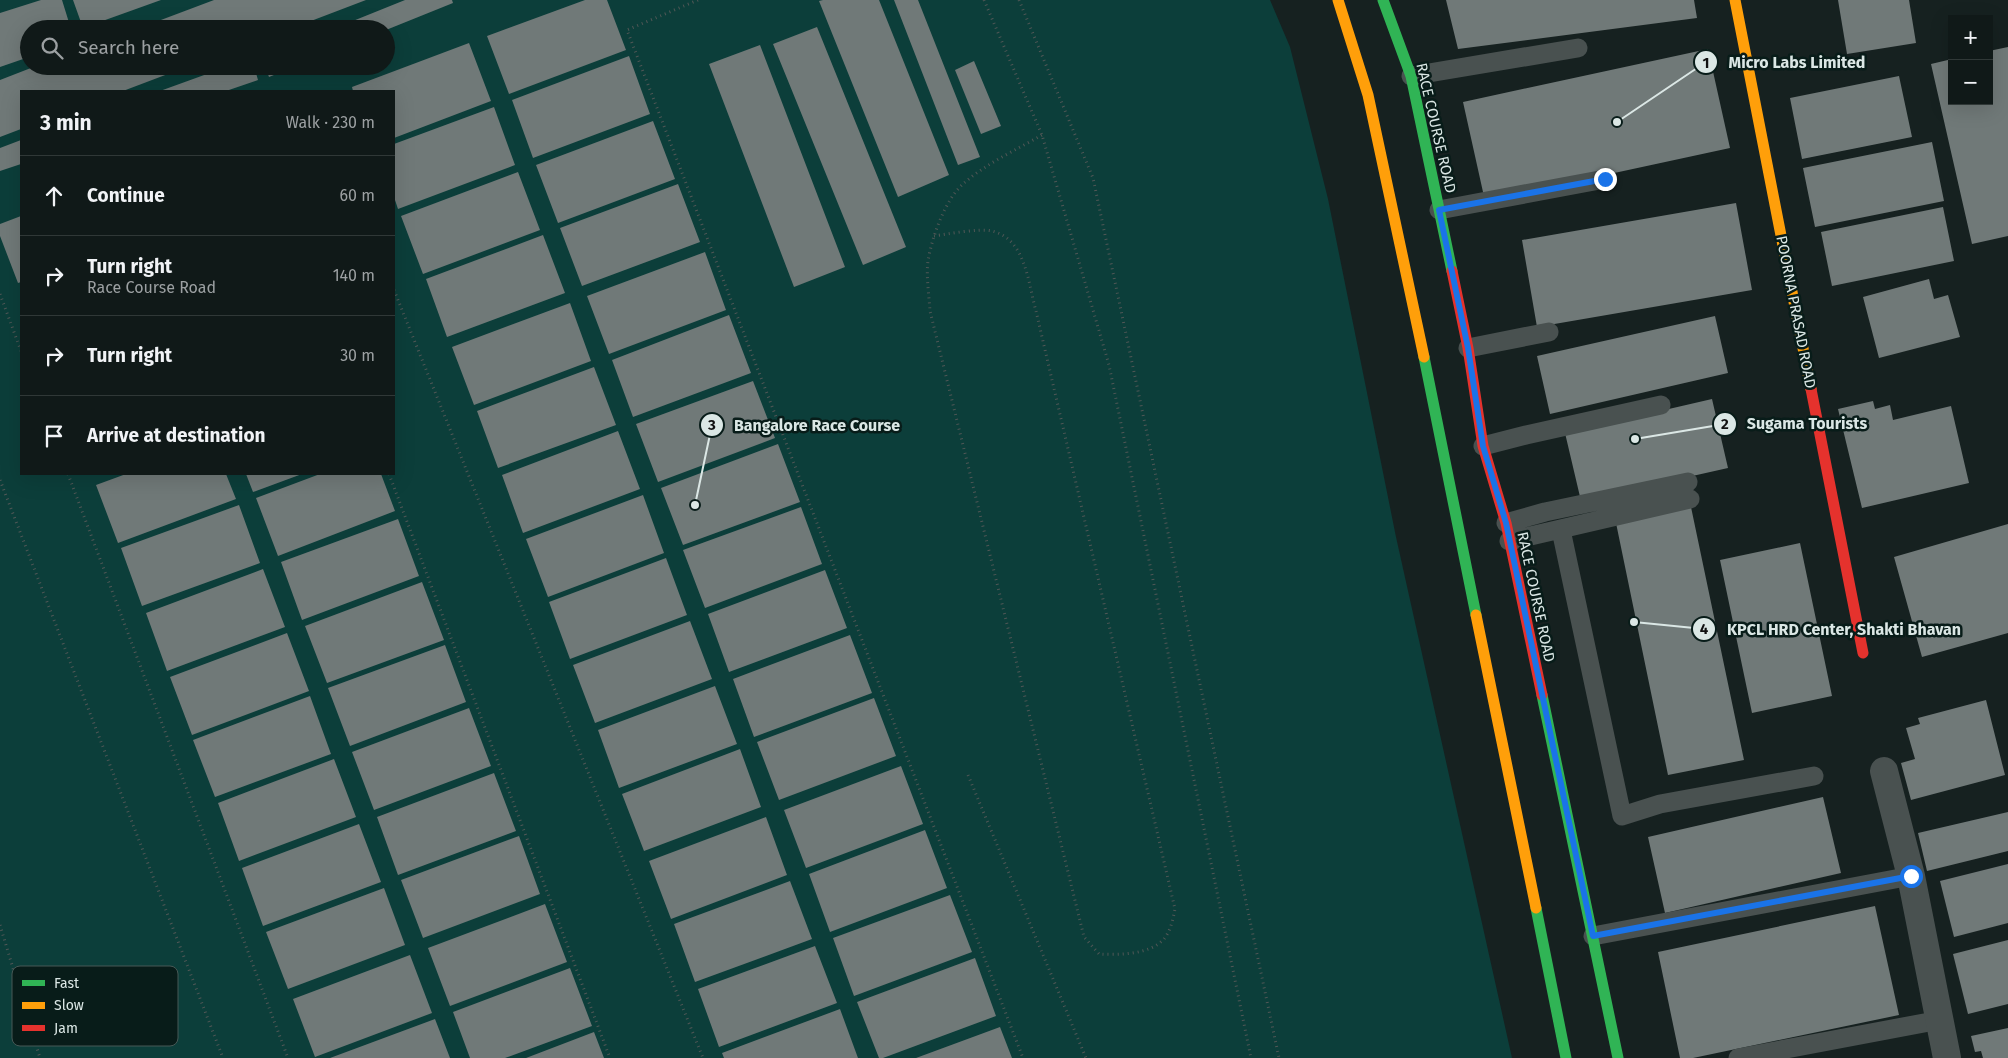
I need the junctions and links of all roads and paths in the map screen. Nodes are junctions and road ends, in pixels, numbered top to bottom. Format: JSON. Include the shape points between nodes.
{"nodes":[{"id":1,"x":698,"y":0,"type":"edge"},
{"id":2,"x":984,"y":0,"type":"edge"},
{"id":3,"x":1019,"y":0,"type":"edge"},
{"id":4,"x":1338,"y":0,"type":"edge"},
{"id":5,"x":1383,"y":0,"type":"edge"},
{"id":6,"x":1735,"y":0,"type":"edge"},
{"id":7,"x":1578,"y":48,"type":"dead end"},
{"id":8,"x":1411,"y":76,"type":"junction"},
{"id":9,"x":1042,"y":135,"type":"junction"},
{"id":10,"x":1605,"y":179,"type":"dead end"},
{"id":11,"x":1439,"y":210,"type":"junction"},
{"id":12,"x":934,"y":236,"type":"junction"},
{"id":13,"x":395,"y":292,"type":"edge"},
{"id":14,"x":0,"y":294,"type":"edge"},
{"id":15,"x":1549,"y":332,"type":"dead end"},
{"id":16,"x":20,"y":347,"type":"edge"},
{"id":17,"x":1468,"y":348,"type":"junction"},
{"id":18,"x":1661,"y":405,"type":"dead end"},
{"id":19,"x":1483,"y":446,"type":"junction"},
{"id":20,"x":68,"y":475,"type":"edge"},
{"id":21,"x":389,"y":475,"type":"edge"},
{"id":22,"x":0,"y":480,"type":"edge"},
{"id":23,"x":1561,"y":530,"type":"junction"},
{"id":24,"x":1507,"y":532,"type":"junction"},
{"id":25,"x":1863,"y":653,"type":"dead end"},
{"id":26,"x":1884,"y":771,"type":"dead end"},
{"id":27,"x":968,"y":775,"type":"dead end"},
{"id":28,"x":1814,"y":776,"type":"dead end"},
{"id":29,"x":1911,"y":876,"type":"junction"},
{"id":30,"x":0,"y":925,"type":"edge"},
{"id":31,"x":1593,"y":936,"type":"junction"},
{"id":32,"x":12,"y":966,"type":"edge"},
{"id":33,"x":1940,"y":1020,"type":"junction"},
{"id":34,"x":36,"y":1046,"type":"edge"},
{"id":35,"x":40,"y":1058,"type":"edge"},
{"id":36,"x":223,"y":1058,"type":"edge"},
{"id":37,"x":288,"y":1058,"type":"edge"},
{"id":38,"x":610,"y":1058,"type":"edge"},
{"id":39,"x":703,"y":1058,"type":"edge"},
{"id":40,"x":1022,"y":1058,"type":"edge"},
{"id":41,"x":1086,"y":1058,"type":"edge"},
{"id":42,"x":1251,"y":1058,"type":"edge"},
{"id":43,"x":1278,"y":1058,"type":"edge"},
{"id":44,"x":1566,"y":1058,"type":"edge"},
{"id":45,"x":1618,"y":1058,"type":"edge"},
{"id":46,"x":1738,"y":1058,"type":"edge"},
{"id":47,"x":1947,"y":1058,"type":"edge"}],
"edges":[{"from":1,"to":40,"type":"path","via":[[627,30]]},
{"from":2,"to":9,"type":"path"},
{"from":3,"to":43,"type":"path","via":[[1093,178]]},
{"from":4,"to":44,"type":"main road","via":[[1368,95],[1396,221]]},
{"from":5,"to":8,"type":"main road","name":"RACE COURSE ROAD"},
{"from":6,"to":25,"type":"main road","name":"POORNA PRASAD ROAD"},
{"from":7,"to":8,"type":"lane"},
{"from":8,"to":11,"type":"main road","name":"RACE COURSE ROAD"},
{"from":9,"to":12,"type":"path","via":[[962,184],[950,200]]},
{"from":9,"to":42,"type":"path","via":[[1109,365]]},
{"from":10,"to":11,"type":"lane"},
{"from":11,"to":17,"type":"main road","name":"RACE COURSE ROAD"},
{"from":12,"to":12,"type":"path","via":[[992,231],[1010,240],[1020,253],[1175,909],[1171,926],[1163,939],[1150,948],[1129,954],[1099,954],[1084,937],[930,311],[928,262]]},
{"from":13,"to":39,"type":"path"},
{"from":14,"to":16,"type":"path"},
{"from":15,"to":17,"type":"lane"},
{"from":17,"to":19,"type":"main road","name":"RACE COURSE ROAD"},
{"from":18,"to":19,"type":"lane"},
{"from":19,"to":24,"type":"main road","name":"RACE COURSE ROAD"},
{"from":20,"to":37,"type":"path"},
{"from":21,"to":38,"type":"path"},
{"from":22,"to":36,"type":"path"},
{"from":23,"to":24,"type":"lane"},
{"from":23,"to":24,"type":"lane","via":[[1689,491],[1545,512]]},
{"from":23,"to":28,"type":"lane","via":[[1622,816],[1660,804]]},
{"from":24,"to":31,"type":"main road","name":"RACE COURSE ROAD"},
{"from":26,"to":29,"type":"street"},
{"from":27,"to":41,"type":"path"},
{"from":29,"to":31,"type":"lane"},
{"from":29,"to":33,"type":"street"},
{"from":30,"to":32,"type":"path"},
{"from":31,"to":45,"type":"main road","name":"RACE COURSE ROAD"},
{"from":33,"to":46,"type":"lane"},
{"from":33,"to":47,"type":"street"},
{"from":34,"to":35,"type":"path"}]}
